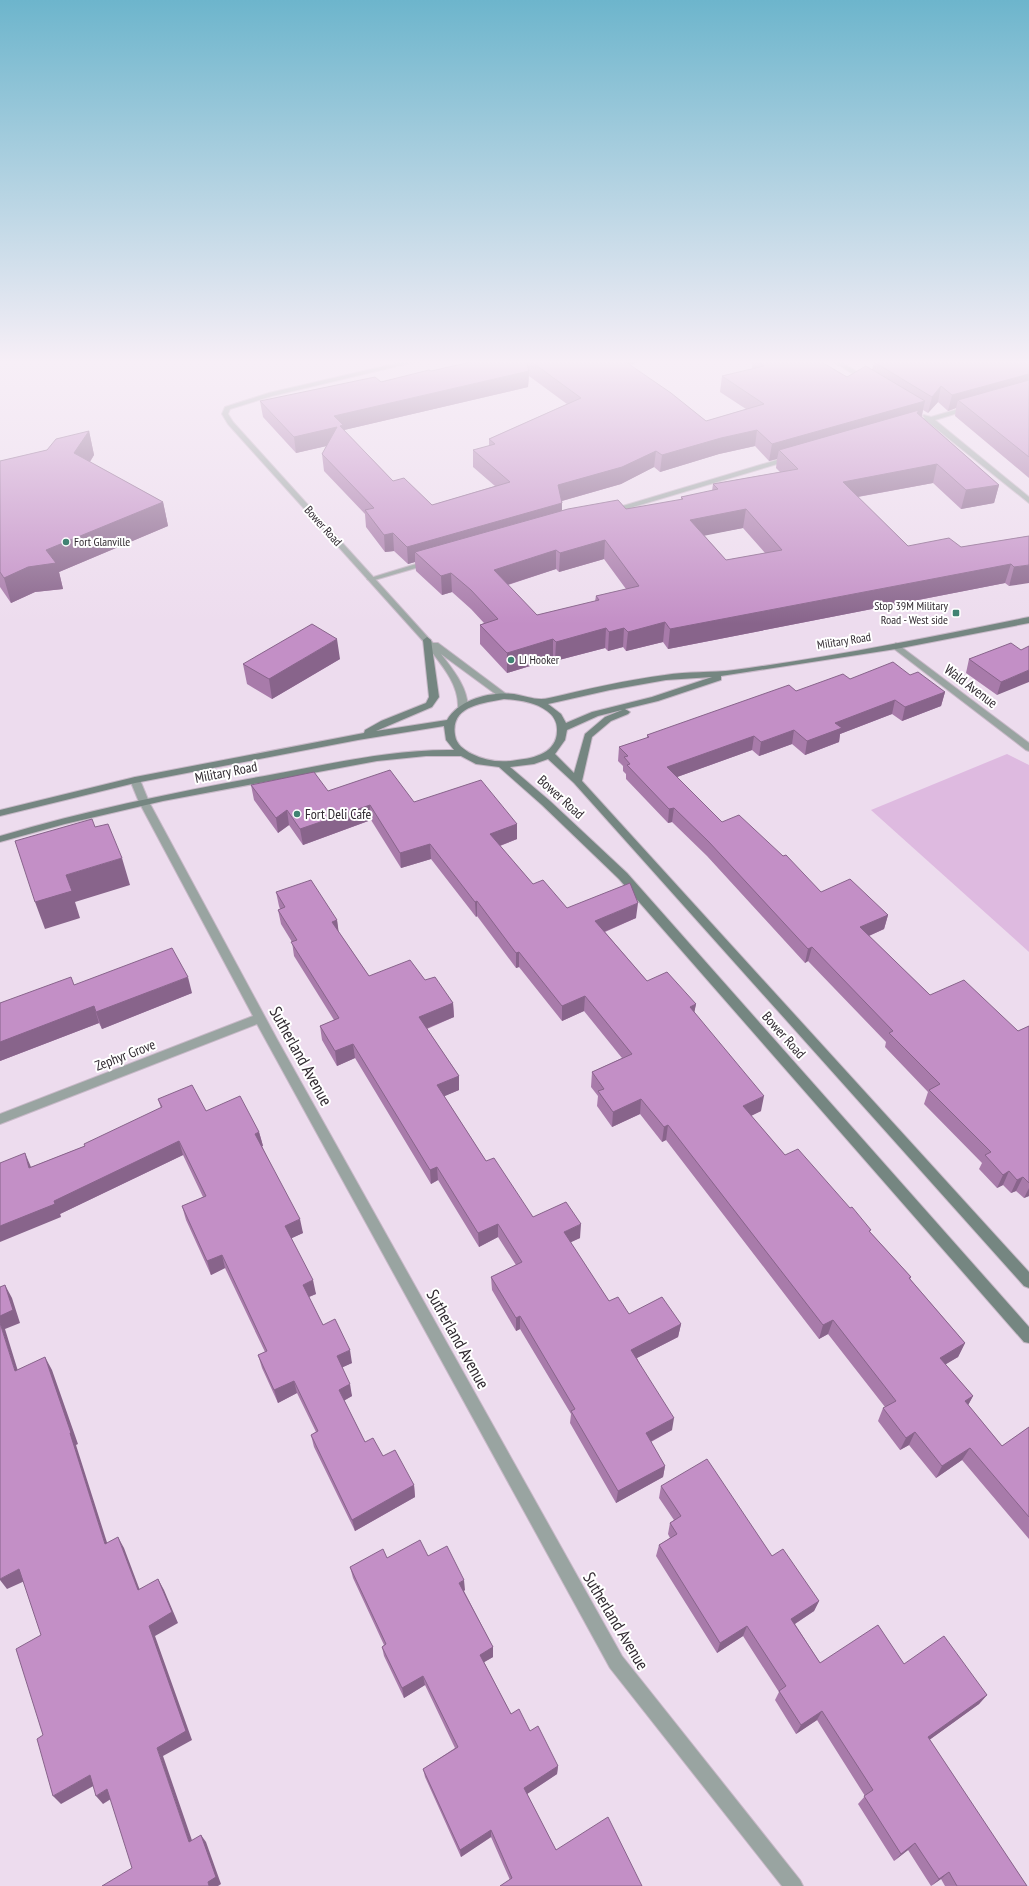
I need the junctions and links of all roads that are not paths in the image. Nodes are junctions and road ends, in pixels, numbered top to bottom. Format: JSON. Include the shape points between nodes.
{"nodes":[{"id":1,"x":253,"y":448,"type":"edge"},
{"id":2,"x":966,"y":448,"type":"edge"},
{"id":3,"x":802,"y":456,"type":"edge"},
{"id":4,"x":1029,"y":501,"type":"edge"},
{"id":5,"x":603,"y":513,"type":"edge"},
{"id":6,"x":438,"y":560,"type":"edge"},
{"id":7,"x":372,"y":579,"type":"junction"},
{"id":8,"x":1029,"y":620,"type":"edge"},
{"id":9,"x":428,"y":640,"type":"junction"},
{"id":10,"x":896,"y":646,"type":"junction"},
{"id":11,"x":733,"y":673,"type":"junction"},
{"id":12,"x":504,"y":696,"type":"junction"},
{"id":13,"x":655,"y":699,"type":"junction"},
{"id":14,"x":540,"y":703,"type":"junction"},
{"id":15,"x":463,"y":707,"type":"junction"},
{"id":16,"x":450,"y":722,"type":"junction"},
{"id":17,"x":563,"y":728,"type":"junction"},
{"id":18,"x":358,"y":736,"type":"junction"},
{"id":19,"x":1029,"y":748,"type":"edge"},
{"id":20,"x":460,"y":753,"type":"junction"},
{"id":21,"x":549,"y":754,"type":"junction"},
{"id":22,"x":503,"y":766,"type":"junction"},
{"id":23,"x":136,"y":780,"type":"junction"},
{"id":24,"x":576,"y":781,"type":"junction"},
{"id":25,"x":144,"y":802,"type":"junction"},
{"id":26,"x":0,"y":813,"type":"edge"},
{"id":27,"x":0,"y":839,"type":"edge"},
{"id":28,"x":260,"y":1018,"type":"junction"},
{"id":29,"x":0,"y":1119,"type":"edge"},
{"id":30,"x":1029,"y":1282,"type":"edge"},
{"id":31,"x":1029,"y":1336,"type":"edge"},
{"id":32,"x":794,"y":1886,"type":"edge"}],
"edges":[{"from":1,"to":7,"type":"street","name":"Bower Road"},
{"from":2,"to":4,"type":"street"},
{"from":3,"to":5,"type":"street"},
{"from":6,"to":7,"type":"street"},
{"from":7,"to":9,"type":"street","name":"Bower Road"},
{"from":8,"to":10,"type":"main road","name":"Military Road"},
{"from":9,"to":12,"type":"street","name":"Bower Road"},
{"from":9,"to":15,"type":"street","name":"Bower Road","via":[[456,681],[463,697]]},
{"from":9,"to":18,"type":"main road","via":[[434,697],[429,705]]},
{"from":10,"to":11,"type":"main road","name":"Military Road"},
{"from":10,"to":19,"type":"street","name":"Wald Avenue"},
{"from":11,"to":13,"type":"main road","name":"Military Road"},
{"from":11,"to":14,"type":"main road","name":"Military Road","via":[[666,677]]},
{"from":12,"to":14,"type":"main road"},
{"from":12,"to":15,"type":"main road","via":[[490,697]]},
{"from":13,"to":17,"type":"main road","name":"Military Road","via":[[595,714]]},
{"from":13,"to":24,"type":"main road","via":[[608,719],[588,736]]},
{"from":14,"to":17,"type":"main road","via":[[557,716]]},
{"from":15,"to":16,"type":"main road"},
{"from":16,"to":18,"type":"main road","name":"Military Road"},
{"from":16,"to":20,"type":"main road","via":[[450,741]]},
{"from":17,"to":21,"type":"main road","via":[[562,737]]},
{"from":18,"to":23,"type":"main road","name":"Military Road"},
{"from":20,"to":22,"type":"main road","via":[[481,763]]},
{"from":20,"to":25,"type":"main road","name":"Military Road","via":[[376,758]]},
{"from":21,"to":22,"type":"main road","via":[[539,760]]},
{"from":21,"to":24,"type":"main road","name":"Bower Road"},
{"from":22,"to":31,"type":"main road","name":"Bower Road","via":[[623,876]]},
{"from":23,"to":25,"type":"street","name":"Sutherland Avenue"},
{"from":23,"to":26,"type":"main road","name":"Military Road"},
{"from":24,"to":30,"type":"main road","name":"Bower Road"},
{"from":25,"to":27,"type":"main road","name":"Military Road","via":[[54,823]]},
{"from":25,"to":28,"type":"street","name":"Sutherland Avenue"},
{"from":28,"to":29,"type":"street","name":"Zephyr Grove"},
{"from":28,"to":32,"type":"street","name":"Sutherland Avenue","via":[[616,1662]]}]}
